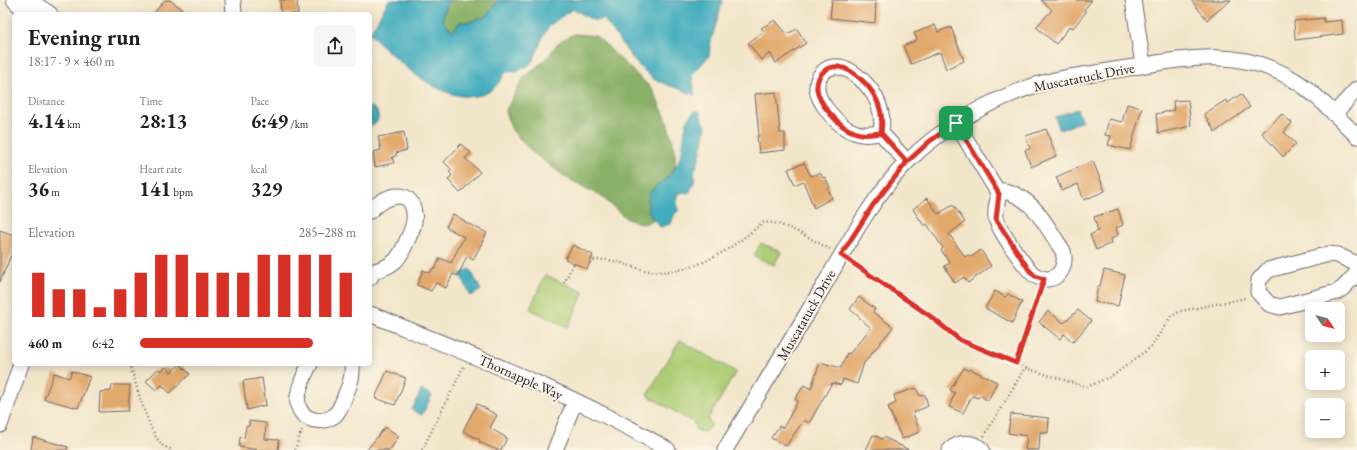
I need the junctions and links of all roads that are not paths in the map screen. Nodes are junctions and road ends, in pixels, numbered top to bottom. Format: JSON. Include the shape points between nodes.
{"nodes":[{"id":1,"x":14,"y":0,"type":"edge"},
{"id":2,"x":29,"y":0,"type":"edge"},
{"id":3,"x":233,"y":0,"type":"edge"},
{"id":4,"x":1133,"y":0,"type":"edge"},
{"id":5,"x":26,"y":12,"type":"edge"},
{"id":6,"x":47,"y":12,"type":"edge"},
{"id":7,"x":234,"y":12,"type":"edge"},
{"id":8,"x":1143,"y":65,"type":"junction"},
{"id":9,"x":1357,"y":89,"type":"edge"},
{"id":10,"x":1334,"y":114,"type":"junction"},
{"id":11,"x":956,"y":123,"type":"junction"},
{"id":12,"x":881,"y":133,"type":"junction"},
{"id":13,"x":1357,"y":136,"type":"edge"},
{"id":14,"x":907,"y":162,"type":"junction"},
{"id":15,"x":999,"y":194,"type":"junction"},
{"id":16,"x":372,"y":209,"type":"edge"},
{"id":17,"x":1357,"y":264,"type":"edge"},
{"id":18,"x":372,"y":273,"type":"edge"},
{"id":19,"x":1357,"y":273,"type":"edge"},
{"id":20,"x":372,"y":315,"type":"edge"},
{"id":21,"x":20,"y":366,"type":"edge"},
{"id":22,"x":309,"y":366,"type":"edge"},
{"id":23,"x":352,"y":366,"type":"edge"},
{"id":24,"x":575,"y":401,"type":"junction"},
{"id":25,"x":0,"y":425,"type":"edge"},
{"id":26,"x":980,"y":448,"type":"edge"},
{"id":27,"x":555,"y":450,"type":"edge"},
{"id":28,"x":668,"y":450,"type":"edge"},
{"id":29,"x":725,"y":450,"type":"edge"},
{"id":30,"x":950,"y":450,"type":"edge"}],
"edges":[{"from":1,"to":5,"type":"street"},
{"from":2,"to":6,"type":"street"},
{"from":3,"to":7,"type":"street"},
{"from":4,"to":8,"type":"street"},
{"from":8,"to":10,"type":"street","name":"Muscatatuck Drive","via":[[1223,57],[1261,63],[1296,80]]},
{"from":8,"to":11,"type":"street","name":"Muscatatuck Drive","via":[[1048,81],[1000,100]]},
{"from":9,"to":10,"type":"street"},
{"from":10,"to":13,"type":"street","name":"Muscatatuck Drive"},
{"from":11,"to":14,"type":"street","name":"Muscatatuck Drive","via":[[930,141]]},
{"from":11,"to":15,"type":"street"},
{"from":12,"to":12,"type":"street","via":[[881,110],[868,87],[853,73],[840,67],[828,68],[822,72],[817,80],[818,97],[832,116],[852,132],[864,135]]},
{"from":12,"to":14,"type":"street"},
{"from":14,"to":29,"type":"street","name":"Muscatatuck Drive","via":[[877,199],[841,255]]},
{"from":15,"to":15,"type":"street","via":[[996,211],[999,225],[1029,270],[1035,276],[1044,279],[1052,279],[1060,274],[1064,262],[1063,251],[1034,208],[1026,200],[1010,192],[1004,191]]},
{"from":16,"to":18,"type":"street","via":[[379,202],[394,196],[405,198],[414,212],[414,221],[396,261]]},
{"from":17,"to":19,"type":"street","via":[[1329,254],[1268,270],[1259,280],[1258,292],[1269,304],[1280,307],[1337,292]]},
{"from":20,"to":24,"type":"street","name":"Thornapple Way","via":[[522,376]]},
{"from":21,"to":25,"type":"street"},
{"from":22,"to":23,"type":"street","via":[[298,396],[300,409],[306,418],[315,422],[329,419],[336,414],[350,382]]},
{"from":24,"to":27,"type":"street"},
{"from":24,"to":28,"type":"street","name":"Thornapple Way"},
{"from":26,"to":30,"type":"street","via":[[968,443]]}]}
